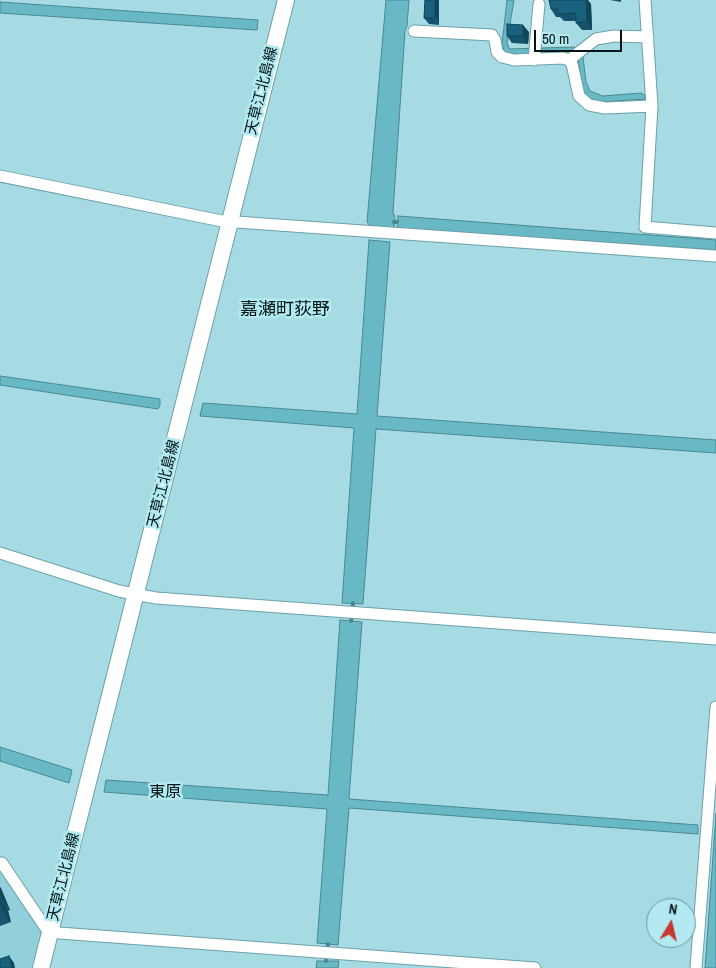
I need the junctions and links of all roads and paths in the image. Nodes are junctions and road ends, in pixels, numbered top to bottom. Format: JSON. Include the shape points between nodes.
{"nodes":[{"id":1,"x":286,"y":0,"type":"edge"},
{"id":2,"x":645,"y":0,"type":"edge"},
{"id":3,"x":539,"y":4,"type":"dead end"},
{"id":4,"x":414,"y":31,"type":"dead end"},
{"id":5,"x":648,"y":37,"type":"junction"},
{"id":6,"x":575,"y":55,"type":"junction"},
{"id":7,"x":534,"y":60,"type":"junction"},
{"id":8,"x":652,"y":106,"type":"junction"},
{"id":9,"x":0,"y":176,"type":"edge"},
{"id":10,"x":229,"y":221,"type":"junction"},
{"id":11,"x":716,"y":233,"type":"edge"},
{"id":12,"x":716,"y":256,"type":"edge"},
{"id":13,"x":0,"y":553,"type":"edge"},
{"id":14,"x":136,"y":595,"type":"junction"},
{"id":15,"x":716,"y":639,"type":"edge"},
{"id":16,"x":716,"y":707,"type":"edge"},
{"id":17,"x":0,"y":865,"type":"edge"},
{"id":18,"x":51,"y":930,"type":"junction"},
{"id":19,"x":41,"y":968,"type":"edge"},
{"id":20,"x":534,"y":968,"type":"edge"},
{"id":21,"x":696,"y":968,"type":"edge"}],
"edges":[{"from":1,"to":10,"type":"street","name":"天草江北島線"},
{"from":2,"to":5,"type":"street"},
{"from":3,"to":7,"type":"street"},
{"from":4,"to":7,"type":"street","via":[[492,35],[502,57]]},
{"from":5,"to":6,"type":"street","via":[[596,39]]},
{"from":5,"to":8,"type":"street"},
{"from":6,"to":7,"type":"street"},
{"from":6,"to":8,"type":"street","via":[[572,64],[579,96],[589,105],[605,108]]},
{"from":8,"to":11,"type":"street","via":[[645,228]]},
{"from":9,"to":10,"type":"street"},
{"from":10,"to":12,"type":"street"},
{"from":10,"to":14,"type":"street","name":"天草江北島線"},
{"from":13,"to":14,"type":"street"},
{"from":14,"to":15,"type":"street"},
{"from":14,"to":18,"type":"street","name":"天草江北島線"},
{"from":16,"to":21,"type":"street"},
{"from":17,"to":18,"type":"street","via":[[45,927]]},
{"from":18,"to":19,"type":"street","name":"天草江北島線"},
{"from":18,"to":20,"type":"street"}]}
